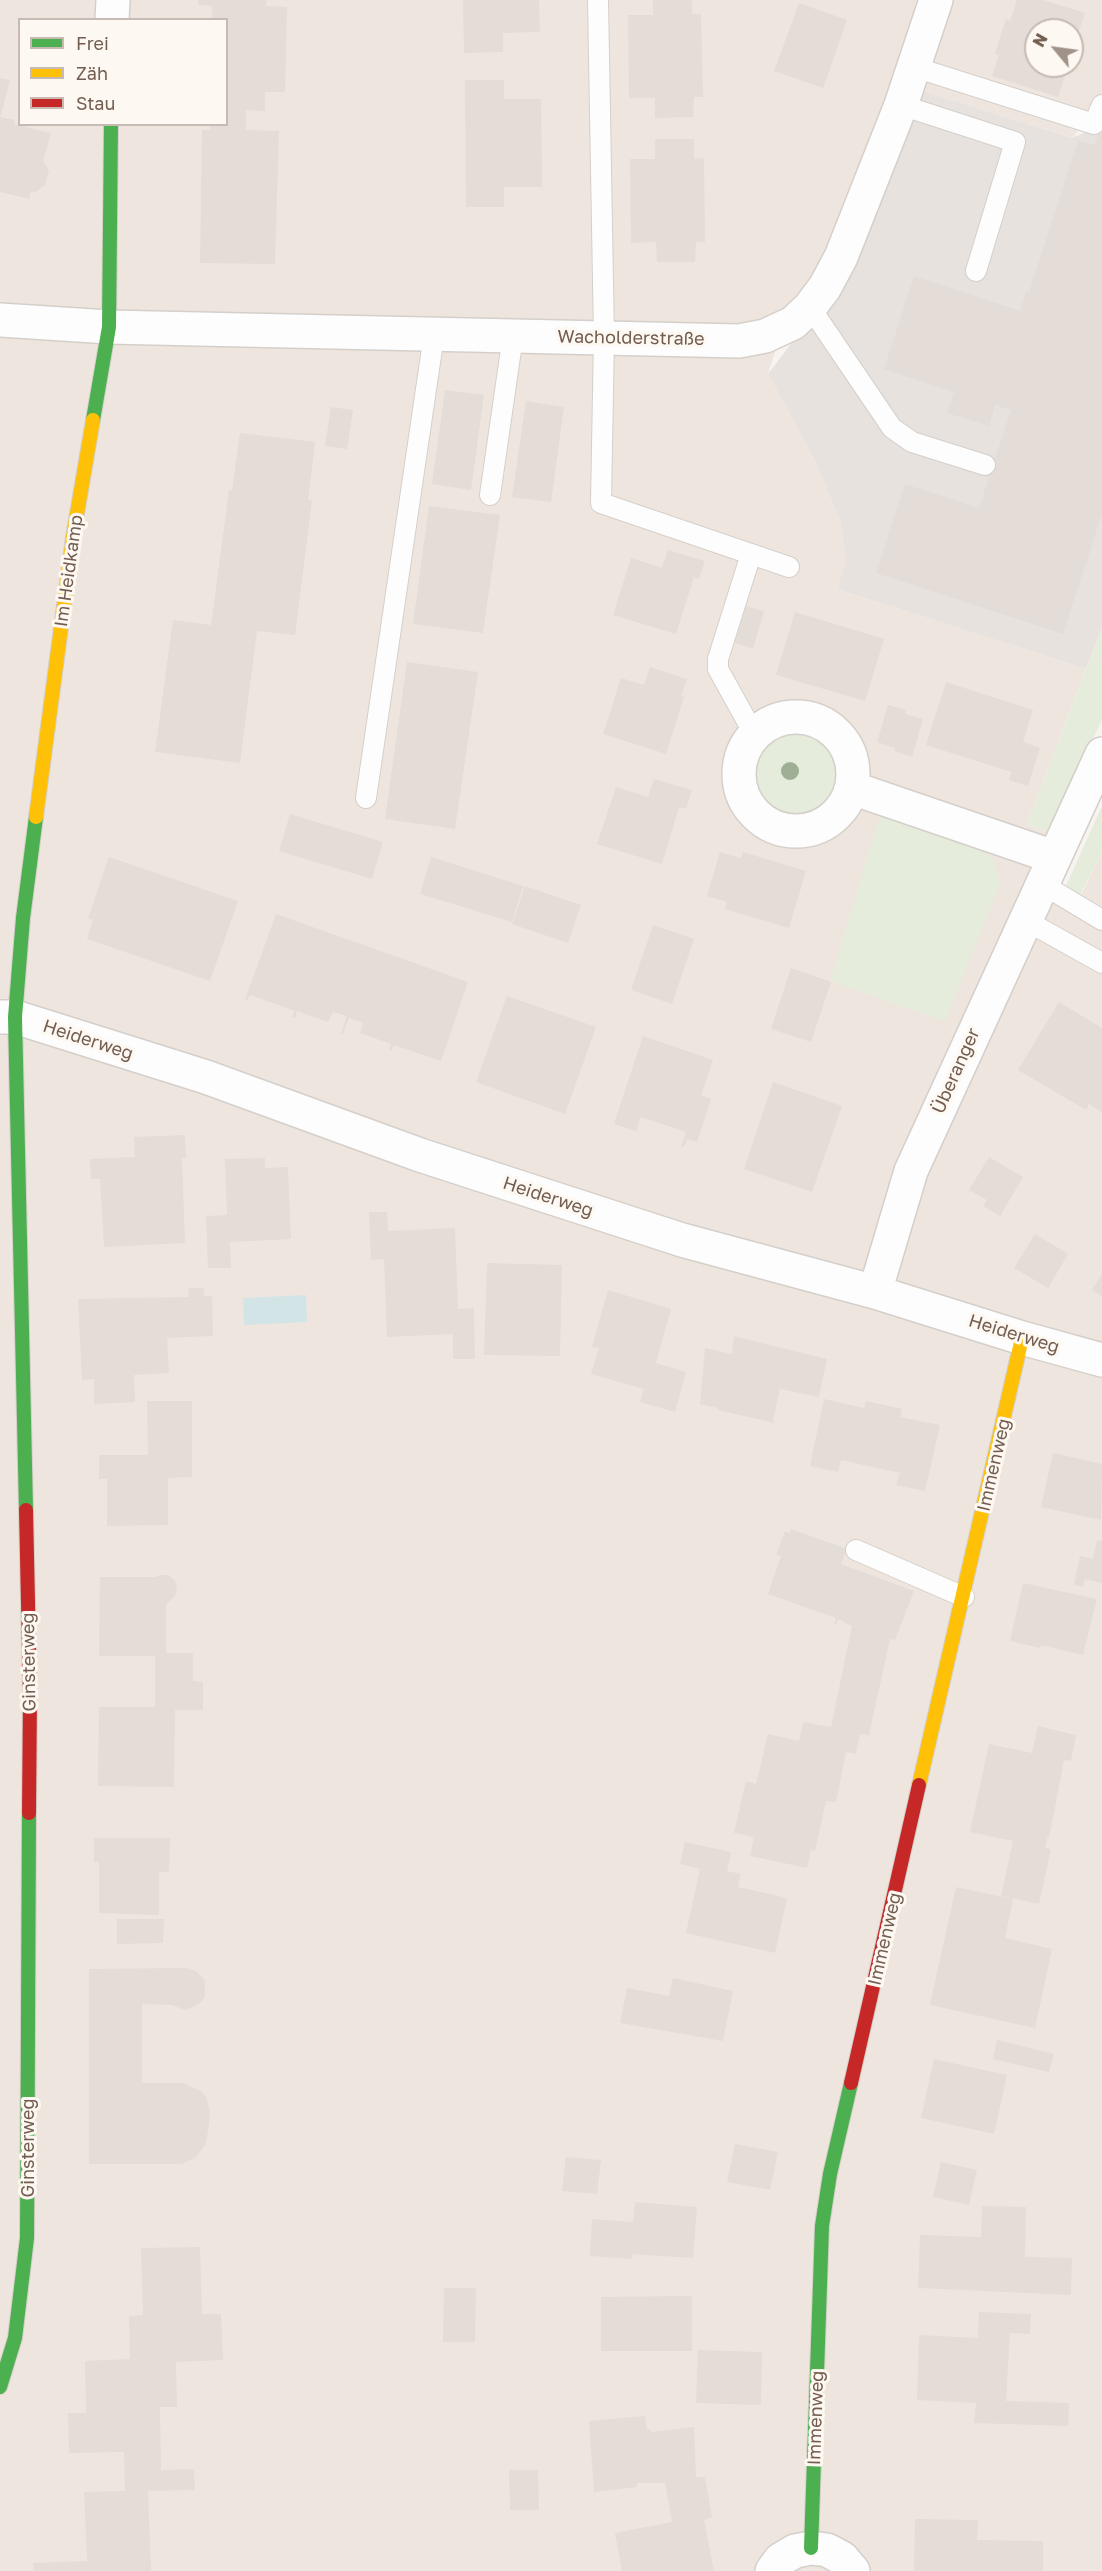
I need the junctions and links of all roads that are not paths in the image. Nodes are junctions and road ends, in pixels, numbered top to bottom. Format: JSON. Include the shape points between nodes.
{"nodes":[{"id":1,"x":113,"y":0,"type":"edge"},
{"id":2,"x":598,"y":0,"type":"edge"},
{"id":3,"x":936,"y":0,"type":"edge"},
{"id":4,"x":112,"y":18,"type":"edge"},
{"id":5,"x":914,"y":67,"type":"junction"},
{"id":6,"x":901,"y":105,"type":"junction"},
{"id":7,"x":1102,"y":105,"type":"edge"},
{"id":8,"x":111,"y":126,"type":"edge"},
{"id":9,"x":976,"y":271,"type":"dead end"},
{"id":10,"x":810,"y":307,"type":"junction"},
{"id":11,"x":0,"y":320,"type":"edge"},
{"id":12,"x":109,"y":327,"type":"junction"},
{"id":13,"x":434,"y":334,"type":"junction"},
{"id":14,"x":513,"y":336,"type":"junction"},
{"id":15,"x":604,"y":337,"type":"junction"},
{"id":16,"x":986,"y":465,"type":"dead end"},
{"id":17,"x":490,"y":495,"type":"dead end"},
{"id":18,"x":752,"y":554,"type":"junction"},
{"id":19,"x":789,"y":567,"type":"dead end"},
{"id":20,"x":754,"y":734,"type":"junction"},
{"id":21,"x":1102,"y":754,"type":"edge"},
{"id":22,"x":852,"y":788,"type":"junction"},
{"id":23,"x":366,"y":798,"type":"dead end"},
{"id":24,"x":1048,"y":871,"type":"junction"},
{"id":25,"x":1025,"y":920,"type":"junction"},
{"id":26,"x":1102,"y":920,"type":"edge"},
{"id":27,"x":1102,"y":963,"type":"edge"},
{"id":28,"x":7,"y":1017,"type":"edge"},
{"id":29,"x":875,"y":1292,"type":"junction"},
{"id":30,"x":1023,"y":1338,"type":"junction"},
{"id":31,"x":1102,"y":1360,"type":"edge"},
{"id":32,"x":856,"y":1550,"type":"dead end"},
{"id":33,"x":964,"y":1597,"type":"junction"},
{"id":34,"x":11,"y":2286,"type":"edge"},
{"id":35,"x":0,"y":2387,"type":"edge"},
{"id":36,"x":811,"y":2548,"type":"junction"},
{"id":37,"x":772,"y":2571,"type":"edge"},
{"id":38,"x":853,"y":2571,"type":"edge"}],
"edges":[{"from":1,"to":4,"type":"street"},
{"from":2,"to":15,"type":"lane"},
{"from":3,"to":5,"type":"street","name":"Wacholderstraße"},
{"from":5,"to":6,"type":"street","name":"Wacholderstraße"},
{"from":5,"to":7,"type":"lane","via":[[1094,124]]},
{"from":6,"to":9,"type":"lane","via":[[1015,142]]},
{"from":6,"to":10,"type":"street","name":"Wacholderstraße","via":[[841,257]]},
{"from":8,"to":12,"type":"street","name":"Im Heidkamp"},
{"from":10,"to":15,"type":"street","name":"Wacholderstraße","via":[[793,323],[765,336],[739,341]]},
{"from":10,"to":16,"type":"lane","via":[[892,428],[912,442]]},
{"from":11,"to":12,"type":"street","name":"Wacholderstraße"},
{"from":12,"to":13,"type":"street","name":"Wacholderstraße"},
{"from":12,"to":28,"type":"street","name":"Im Heidkamp","via":[[73,537]]},
{"from":13,"to":14,"type":"street","name":"Wacholderstraße"},
{"from":13,"to":23,"type":"lane"},
{"from":14,"to":15,"type":"street","name":"Wacholderstraße"},
{"from":14,"to":17,"type":"lane"},
{"from":15,"to":18,"type":"lane","via":[[601,503]]},
{"from":18,"to":19,"type":"lane"},
{"from":18,"to":20,"type":"lane","via":[[718,669]]},
{"from":20,"to":22,"type":"street","via":[[787,717],[806,717],[824,723],[849,750],[854,769]]},
{"from":20,"to":22,"type":"street","via":[[743,752],[739,773],[742,794],[753,812],[769,825],[799,831],[829,822],[844,807]]},
{"from":21,"to":24,"type":"street","name":"Überanger"},
{"from":22,"to":24,"type":"street"},
{"from":24,"to":25,"type":"street","name":"Überanger"},
{"from":24,"to":26,"type":"lane"},
{"from":25,"to":27,"type":"lane"},
{"from":25,"to":29,"type":"street","name":"Überanger","via":[[911,1170]]},
{"from":28,"to":29,"type":"street","name":"Heiderweg","via":[[206,1077],[361,1135],[579,1208]]},
{"from":28,"to":34,"type":"street","name":"Ginsterweg","via":[[30,1695],[27,2238]]},
{"from":29,"to":30,"type":"street","name":"Heiderweg"},
{"from":30,"to":31,"type":"street","name":"Heiderweg"},
{"from":30,"to":33,"type":"street","name":"Immenweg"},
{"from":32,"to":33,"type":"lane"},
{"from":33,"to":36,"type":"street","name":"Immenweg","via":[[828,2185],[822,2226]]},
{"from":34,"to":35,"type":"street","name":"Ginsterweg","via":[[15,2338]]},
{"from":36,"to":37,"type":"street","via":[[795,2551],[780,2560]]},
{"from":36,"to":38,"type":"street","via":[[827,2550],[842,2558]]}]}
